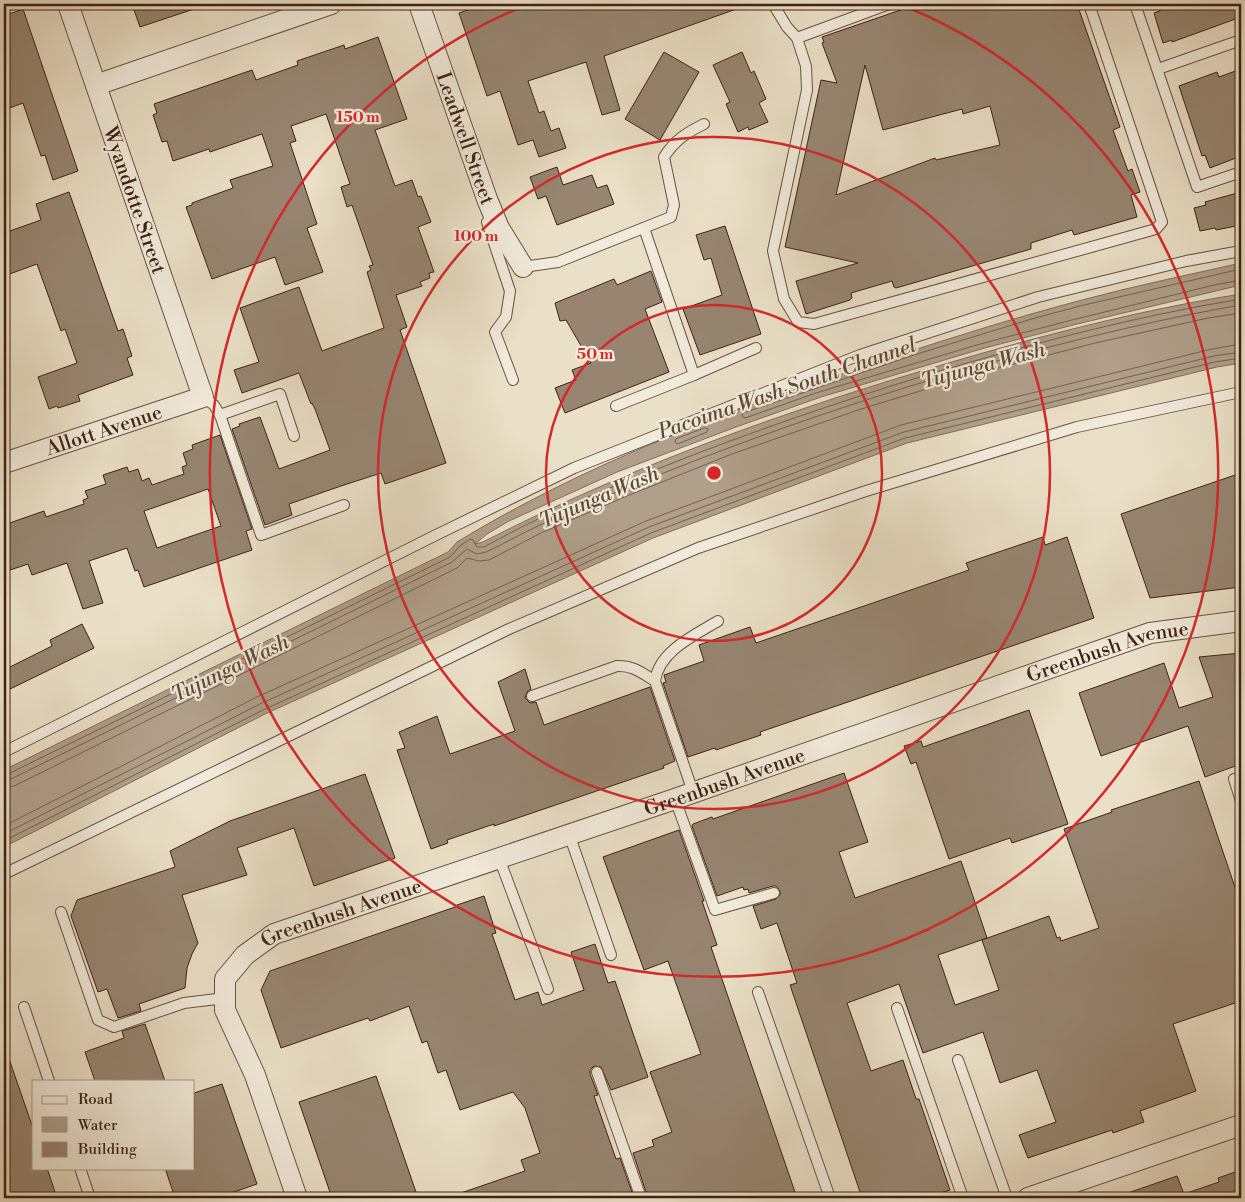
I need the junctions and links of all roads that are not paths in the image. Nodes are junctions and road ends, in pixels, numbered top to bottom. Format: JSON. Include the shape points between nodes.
{"nodes":[{"id":1,"x":68,"y":4,"type":"edge"},
{"id":2,"x":331,"y":4,"type":"edge"},
{"id":3,"x":419,"y":4,"type":"edge"},
{"id":4,"x":774,"y":4,"type":"edge"},
{"id":5,"x":889,"y":4,"type":"edge"},
{"id":6,"x":1089,"y":4,"type":"edge"},
{"id":7,"x":1135,"y":4,"type":"edge"},
{"id":8,"x":797,"y":38,"type":"junction"},
{"id":9,"x":1241,"y":40,"type":"edge"},
{"id":10,"x":1158,"y":69,"type":"junction"},
{"id":11,"x":96,"y":85,"type":"junction"},
{"id":12,"x":704,"y":124,"type":"dead end"},
{"id":13,"x":1241,"y":172,"type":"edge"},
{"id":14,"x":487,"y":199,"type":"junction"},
{"id":15,"x":644,"y":228,"type":"junction"},
{"id":16,"x":1241,"y":251,"type":"edge"},
{"id":17,"x":523,"y":267,"type":"joint"},
{"id":18,"x":756,"y":348,"type":"dead end"},
{"id":19,"x":694,"y":376,"type":"junction"},
{"id":20,"x":513,"y":380,"type":"dead end"},
{"id":21,"x":1241,"y":392,"type":"edge"},
{"id":22,"x":203,"y":397,"type":"junction"},
{"id":23,"x":616,"y":406,"type":"dead end"},
{"id":24,"x":220,"y":415,"type":"junction"},
{"id":25,"x":294,"y":436,"type":"dead end"},
{"id":26,"x":4,"y":463,"type":"edge"},
{"id":27,"x":344,"y":505,"type":"dead end"},
{"id":28,"x":718,"y":621,"type":"dead end"},
{"id":29,"x":1241,"y":621,"type":"edge"},
{"id":30,"x":656,"y":681,"type":"junction"},
{"id":31,"x":532,"y":696,"type":"dead end"},
{"id":32,"x":4,"y":752,"type":"edge"},
{"id":33,"x":1234,"y":779,"type":"dead end"},
{"id":34,"x":684,"y":795,"type":"junction"},
{"id":35,"x":1241,"y":801,"type":"edge"},
{"id":36,"x":569,"y":834,"type":"junction"},
{"id":37,"x":499,"y":858,"type":"junction"},
{"id":38,"x":4,"y":874,"type":"edge"},
{"id":39,"x":774,"y":893,"type":"dead end"},
{"id":40,"x":61,"y":912,"type":"dead end"},
{"id":41,"x":611,"y":955,"type":"dead end"},
{"id":42,"x":225,"y":989,"type":"junction"},
{"id":43,"x":548,"y":989,"type":"dead end"},
{"id":44,"x":758,"y":992,"type":"dead end"},
{"id":45,"x":24,"y":1007,"type":"dead end"},
{"id":46,"x":897,"y":1008,"type":"dead end"},
{"id":47,"x":958,"y":1060,"type":"dead end"},
{"id":48,"x":597,"y":1072,"type":"dead end"},
{"id":49,"x":49,"y":1080,"type":"edge"},
{"id":50,"x":1241,"y":1125,"type":"edge"},
{"id":51,"x":81,"y":1170,"type":"edge"},
{"id":52,"x":90,"y":1198,"type":"edge"},
{"id":53,"x":297,"y":1198,"type":"edge"},
{"id":54,"x":641,"y":1198,"type":"edge"},
{"id":55,"x":830,"y":1198,"type":"edge"},
{"id":56,"x":963,"y":1198,"type":"edge"},
{"id":57,"x":1007,"y":1198,"type":"edge"},
{"id":58,"x":1028,"y":1198,"type":"edge"}],
"edges":[{"from":1,"to":11,"type":"street","name":"Wyandotte Street"},
{"from":2,"to":11,"type":"street"},
{"from":3,"to":14,"type":"street","name":"Leadwell Street"},
{"from":4,"to":8,"type":"lane","via":[[786,27]]},
{"from":5,"to":8,"type":"lane"},
{"from":6,"to":8,"type":"lane","via":[[1162,222],[1156,229],[814,324],[798,322],[784,299],[773,251],[807,90],[806,66]]},
{"from":7,"to":10,"type":"lane"},
{"from":9,"to":10,"type":"lane"},
{"from":10,"to":13,"type":"lane","via":[[1197,187]]},
{"from":11,"to":22,"type":"street","name":"Wyandotte Street"},
{"from":12,"to":15,"type":"lane","via":[[683,135],[664,157],[674,205],[671,218]]},
{"from":14,"to":17,"type":"street","name":"Leadwell Street","via":[[499,228]]},
{"from":14,"to":20,"type":"lane","via":[[484,214],[510,291],[506,317],[495,332]]},
{"from":15,"to":17,"type":"lane","via":[[558,262]]},
{"from":15,"to":19,"type":"lane"},
{"from":16,"to":32,"type":"lane","via":[[1038,297],[869,352],[574,468]]},
{"from":18,"to":19,"type":"lane"},
{"from":19,"to":23,"type":"lane"},
{"from":21,"to":38,"type":"lane","via":[[1077,427],[866,491],[698,548],[509,629]]},
{"from":22,"to":24,"type":"lane","via":[[214,405]]},
{"from":22,"to":26,"type":"street","name":"Allott Avenue"},
{"from":24,"to":25,"type":"lane","via":[[280,394]]},
{"from":24,"to":27,"type":"lane","via":[[261,535]]},
{"from":28,"to":30,"type":"lane","via":[[669,654],[659,668]]},
{"from":29,"to":34,"type":"street","name":"Greenbush Avenue","via":[[1150,633]]},
{"from":30,"to":31,"type":"lane","via":[[637,668],[617,666]]},
{"from":30,"to":34,"type":"lane"},
{"from":33,"to":35,"type":"lane"},
{"from":34,"to":36,"type":"street","name":"Greenbush Avenue"},
{"from":34,"to":39,"type":"lane","via":[[715,910]]},
{"from":36,"to":37,"type":"street","name":"Greenbush Avenue"},
{"from":36,"to":41,"type":"lane"},
{"from":37,"to":42,"type":"street","name":"Greenbush Avenue","via":[[274,934],[245,955]]},
{"from":37,"to":43,"type":"lane"},
{"from":40,"to":42,"type":"lane","via":[[98,1020],[114,1027]]},
{"from":42,"to":53,"type":"street","via":[[225,1010],[255,1075]]},
{"from":44,"to":55,"type":"lane"},
{"from":45,"to":49,"type":"lane"},
{"from":46,"to":56,"type":"lane"},
{"from":47,"to":57,"type":"lane"},
{"from":48,"to":54,"type":"lane"},
{"from":50,"to":58,"type":"street"},
{"from":51,"to":52,"type":"lane"}]}
